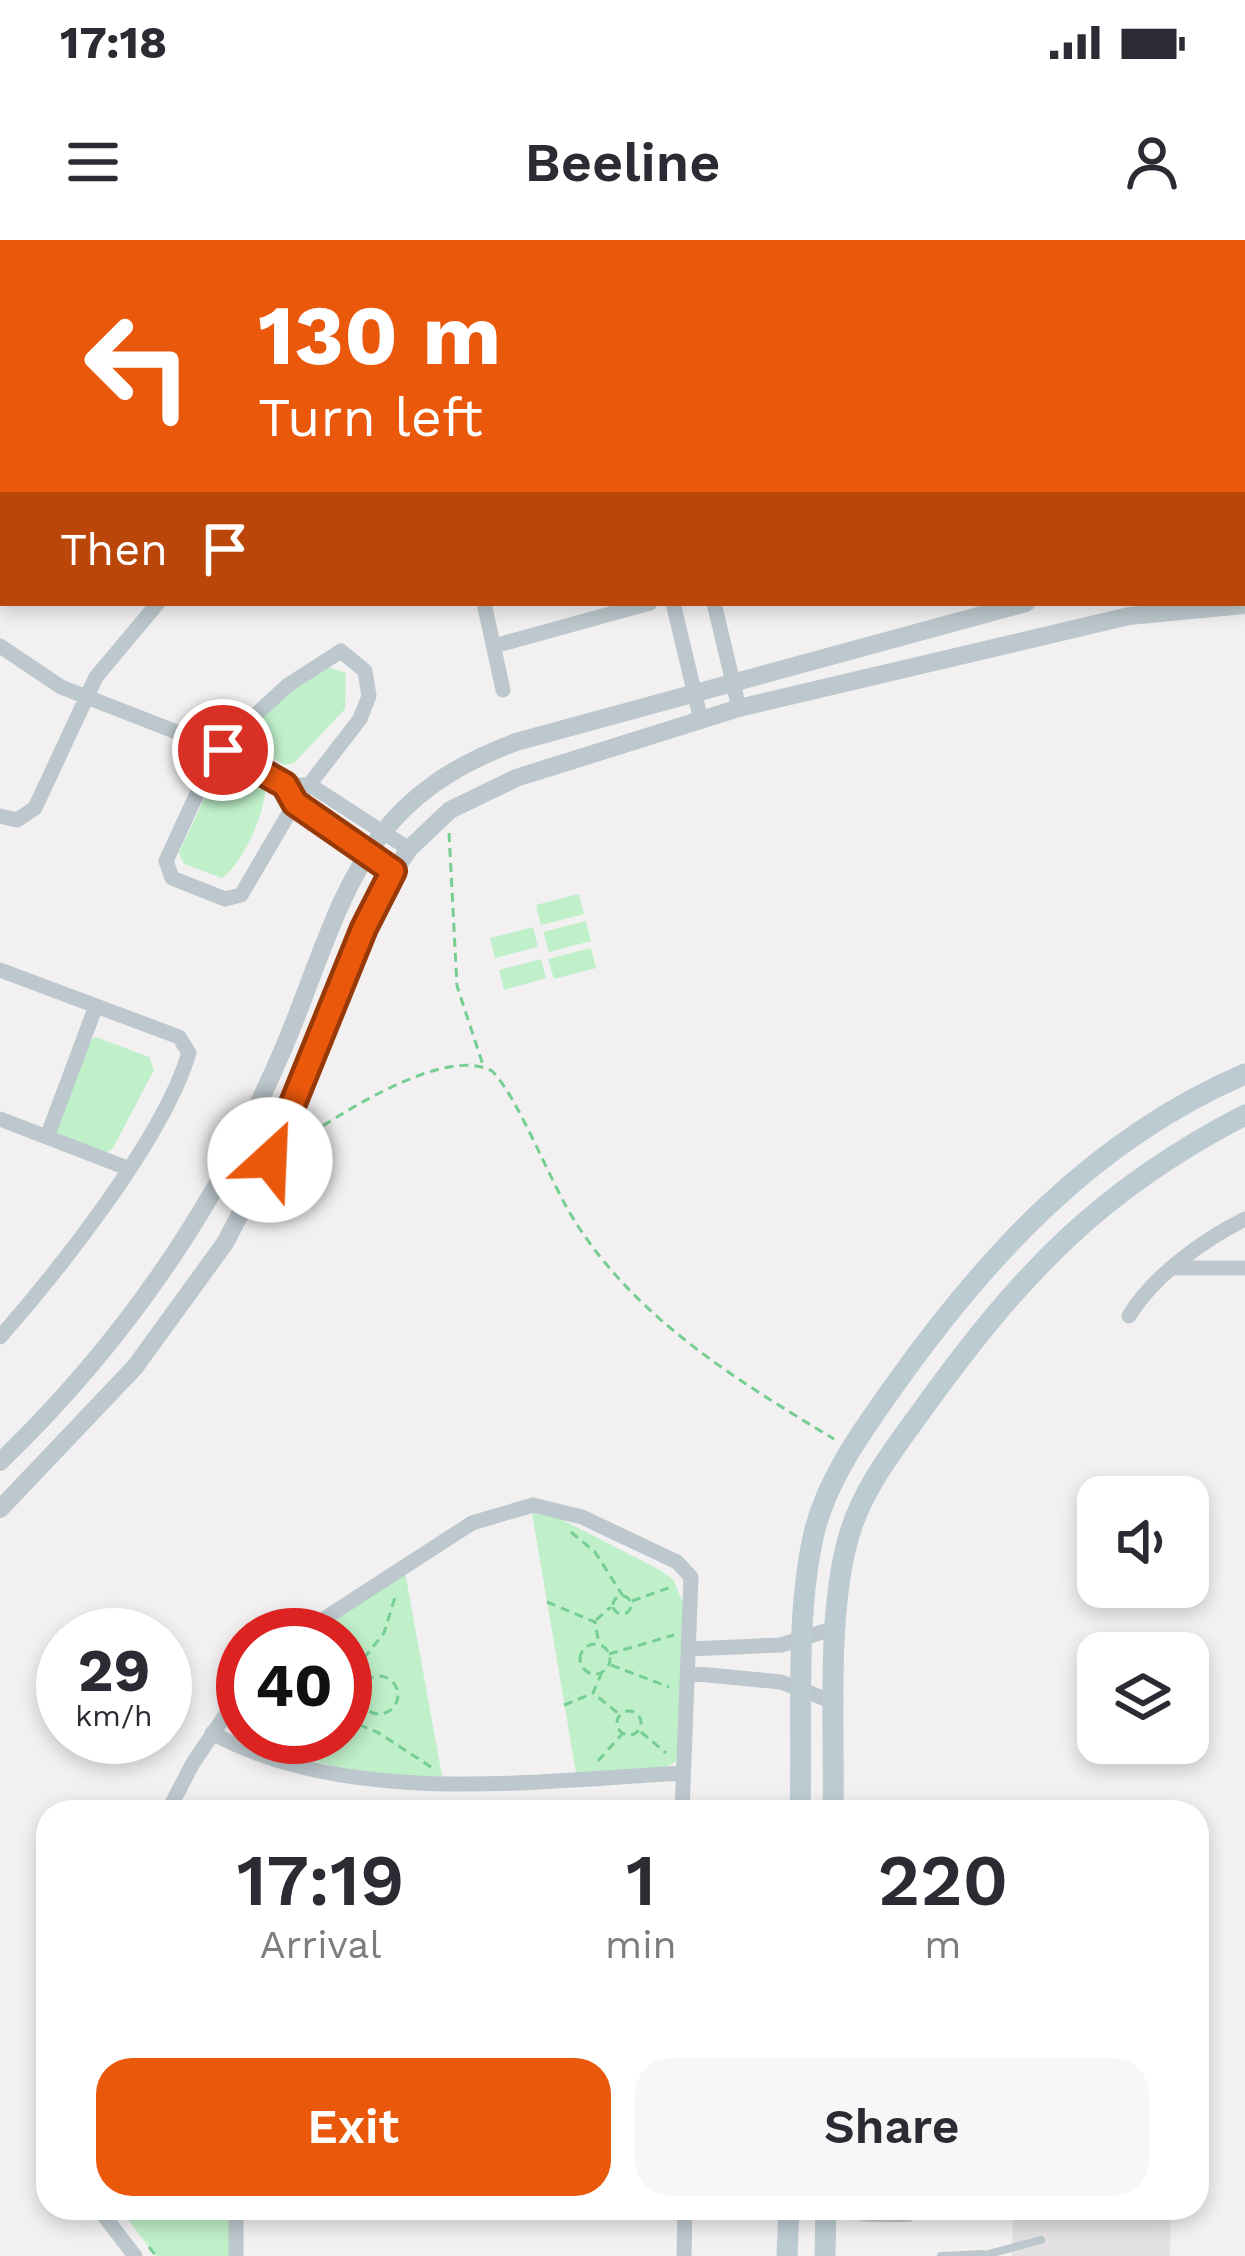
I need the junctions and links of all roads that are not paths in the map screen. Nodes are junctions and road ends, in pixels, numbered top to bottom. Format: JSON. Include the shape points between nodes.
{"nodes":[{"id":1,"x":156,"y":606,"type":"edge"},
{"id":2,"x":485,"y":606,"type":"edge"},
{"id":3,"x":628,"y":606,"type":"edge"},
{"id":4,"x":674,"y":606,"type":"edge"},
{"id":5,"x":715,"y":606,"type":"edge"},
{"id":6,"x":1015,"y":606,"type":"edge"},
{"id":7,"x":1236,"y":606,"type":"edge"},
{"id":8,"x":0,"y":646,"type":"edge"},
{"id":9,"x":494,"y":646,"type":"junction"},
{"id":10,"x":733,"y":683,"type":"junction"},
{"id":11,"x":503,"y":690,"type":"dead end"},
{"id":12,"x":695,"y":693,"type":"junction"},
{"id":13,"x":86,"y":695,"type":"junction"},
{"id":14,"x":739,"y":708,"type":"junction"},
{"id":15,"x":701,"y":719,"type":"junction"},
{"id":16,"x":223,"y":750,"type":"junction"},
{"id":17,"x":310,"y":784,"type":"junction"},
{"id":18,"x":285,"y":785,"type":"junction"},
{"id":19,"x":295,"y":803,"type":"junction"},
{"id":20,"x":0,"y":816,"type":"edge"},
{"id":21,"x":383,"y":832,"type":"junction"},
{"id":22,"x":409,"y":849,"type":"junction"},
{"id":23,"x":367,"y":853,"type":"junction"},
{"id":24,"x":393,"y":871,"type":"junction"},
{"id":25,"x":0,"y":970,"type":"edge"},
{"id":26,"x":96,"y":1006,"type":"junction"},
{"id":27,"x":272,"y":1074,"type":"junction"},
{"id":28,"x":1245,"y":1074,"type":"edge"},
{"id":29,"x":304,"y":1085,"type":"junction"},
{"id":30,"x":1245,"y":1115,"type":"edge"},
{"id":31,"x":0,"y":1119,"type":"edge"},
{"id":32,"x":47,"y":1137,"type":"junction"},
{"id":33,"x":127,"y":1168,"type":"junction"},
{"id":34,"x":1245,"y":1219,"type":"edge"},
{"id":35,"x":1173,"y":1268,"type":"junction"},
{"id":36,"x":1245,"y":1268,"type":"edge"},
{"id":37,"x":1129,"y":1316,"type":"dead end"},
{"id":38,"x":0,"y":1337,"type":"edge"},
{"id":39,"x":0,"y":1462,"type":"edge"},
{"id":40,"x":0,"y":1509,"type":"edge"},
{"id":41,"x":340,"y":1608,"type":"edge"},
{"id":42,"x":838,"y":1627,"type":"junction"},
{"id":43,"x":806,"y":1638,"type":"junction"},
{"id":44,"x":685,"y":1648,"type":"junction"},
{"id":45,"x":756,"y":1648,"type":"junction"},
{"id":46,"x":688,"y":1673,"type":"junction"},
{"id":47,"x":758,"y":1678,"type":"junction"},
{"id":48,"x":804,"y":1689,"type":"junction"},
{"id":49,"x":836,"y":1703,"type":"junction"},
{"id":50,"x":216,"y":1727,"type":"edge"},
{"id":51,"x":212,"y":1733,"type":"junction"},
{"id":52,"x":680,"y":1767,"type":"junction"},
{"id":53,"x":174,"y":1800,"type":"edge"},
{"id":54,"x":681,"y":1800,"type":"edge"},
{"id":55,"x":800,"y":1800,"type":"edge"},
{"id":56,"x":833,"y":1800,"type":"edge"},
{"id":57,"x":107,"y":2220,"type":"edge"},
{"id":58,"x":236,"y":2220,"type":"edge"},
{"id":59,"x":685,"y":2220,"type":"edge"},
{"id":60,"x":789,"y":2220,"type":"edge"},
{"id":61,"x":826,"y":2220,"type":"edge"},
{"id":62,"x":1041,"y":2240,"type":"dead end"},
{"id":63,"x":982,"y":2255,"type":"edge"},
{"id":64,"x":135,"y":2256,"type":"edge"},
{"id":65,"x":236,"y":2256,"type":"edge"},
{"id":66,"x":684,"y":2256,"type":"edge"},
{"id":67,"x":788,"y":2256,"type":"edge"},
{"id":68,"x":825,"y":2256,"type":"edge"},
{"id":69,"x":941,"y":2256,"type":"edge"}],
"edges":[{"from":1,"to":13,"type":"street"},
{"from":2,"to":9,"type":"street"},
{"from":3,"to":9,"type":"street"},
{"from":4,"to":12,"type":"street"},
{"from":5,"to":10,"type":"street"},
{"from":6,"to":10,"type":"street"},
{"from":7,"to":14,"type":"street","via":[[1114,619]]},
{"from":8,"to":13,"type":"street","via":[[38,675]]},
{"from":9,"to":11,"type":"street"},
{"from":10,"to":12,"type":"street"},
{"from":10,"to":14,"type":"street"},
{"from":12,"to":15,"type":"street"},
{"from":12,"to":21,"type":"street","via":[[492,751],[430,785]]},
{"from":13,"to":16,"type":"street"},
{"from":13,"to":20,"type":"street","via":[[34,808],[17,820]]},
{"from":14,"to":15,"type":"street"},
{"from":15,"to":22,"type":"street","via":[[516,778],[450,810]]},
{"from":16,"to":17,"type":"street","via":[[288,685],[328,655],[346,652],[365,671],[369,696]]},
{"from":16,"to":18,"type":"street"},
{"from":16,"to":19,"type":"street","via":[[166,861],[172,878],[237,898]]},
{"from":17,"to":18,"type":"street"},
{"from":17,"to":19,"type":"street"},
{"from":17,"to":21,"type":"street"},
{"from":18,"to":19,"type":"street"},
{"from":19,"to":23,"type":"street"},
{"from":21,"to":22,"type":"street"},
{"from":21,"to":23,"type":"street"},
{"from":22,"to":24,"type":"street"},
{"from":23,"to":24,"type":"street"},
{"from":23,"to":27,"type":"street","via":[[331,920]]},
{"from":24,"to":29,"type":"street"},
{"from":25,"to":26,"type":"street"},
{"from":26,"to":32,"type":"street"},
{"from":26,"to":33,"type":"street","via":[[188,1047]]},
{"from":27,"to":29,"type":"street"},
{"from":27,"to":39,"type":"street","via":[[219,1180],[121,1328]]},
{"from":28,"to":43,"type":"main road","via":[[1115,1149],[1023,1226],[950,1310],[850,1449],[815,1529]]},
{"from":29,"to":40,"type":"street","via":[[251,1198],[196,1285],[135,1367]]},
{"from":30,"to":42,"type":"main road","via":[[1097,1209],[990,1318],[860,1505],[842,1564]]},
{"from":31,"to":32,"type":"street"},
{"from":32,"to":33,"type":"street"},
{"from":33,"to":38,"type":"street"},
{"from":34,"to":35,"type":"street"},
{"from":35,"to":36,"type":"street"},
{"from":35,"to":37,"type":"street"},
{"from":41,"to":44,"type":"street","via":[[434,1546],[511,1508],[552,1508],[582,1517],[692,1585]]},
{"from":42,"to":43,"type":"street"},
{"from":42,"to":49,"type":"main road"},
{"from":43,"to":45,"type":"street"},
{"from":43,"to":48,"type":"main road"},
{"from":44,"to":45,"type":"street"},
{"from":44,"to":46,"type":"street"},
{"from":45,"to":47,"type":"street"},
{"from":46,"to":47,"type":"street"},
{"from":46,"to":52,"type":"street"},
{"from":47,"to":48,"type":"street"},
{"from":48,"to":49,"type":"street"},
{"from":48,"to":55,"type":"main road"},
{"from":49,"to":56,"type":"main road"},
{"from":50,"to":51,"type":"street"},
{"from":51,"to":52,"type":"street","via":[[285,1763],[370,1780]]},
{"from":51,"to":53,"type":"street"},
{"from":52,"to":54,"type":"street"},
{"from":57,"to":64,"type":"street"},
{"from":58,"to":65,"type":"street"},
{"from":59,"to":66,"type":"street"},
{"from":60,"to":67,"type":"main road"},
{"from":61,"to":68,"type":"main road"},
{"from":62,"to":63,"type":"lane"},
{"from":63,"to":69,"type":"lane"}]}
